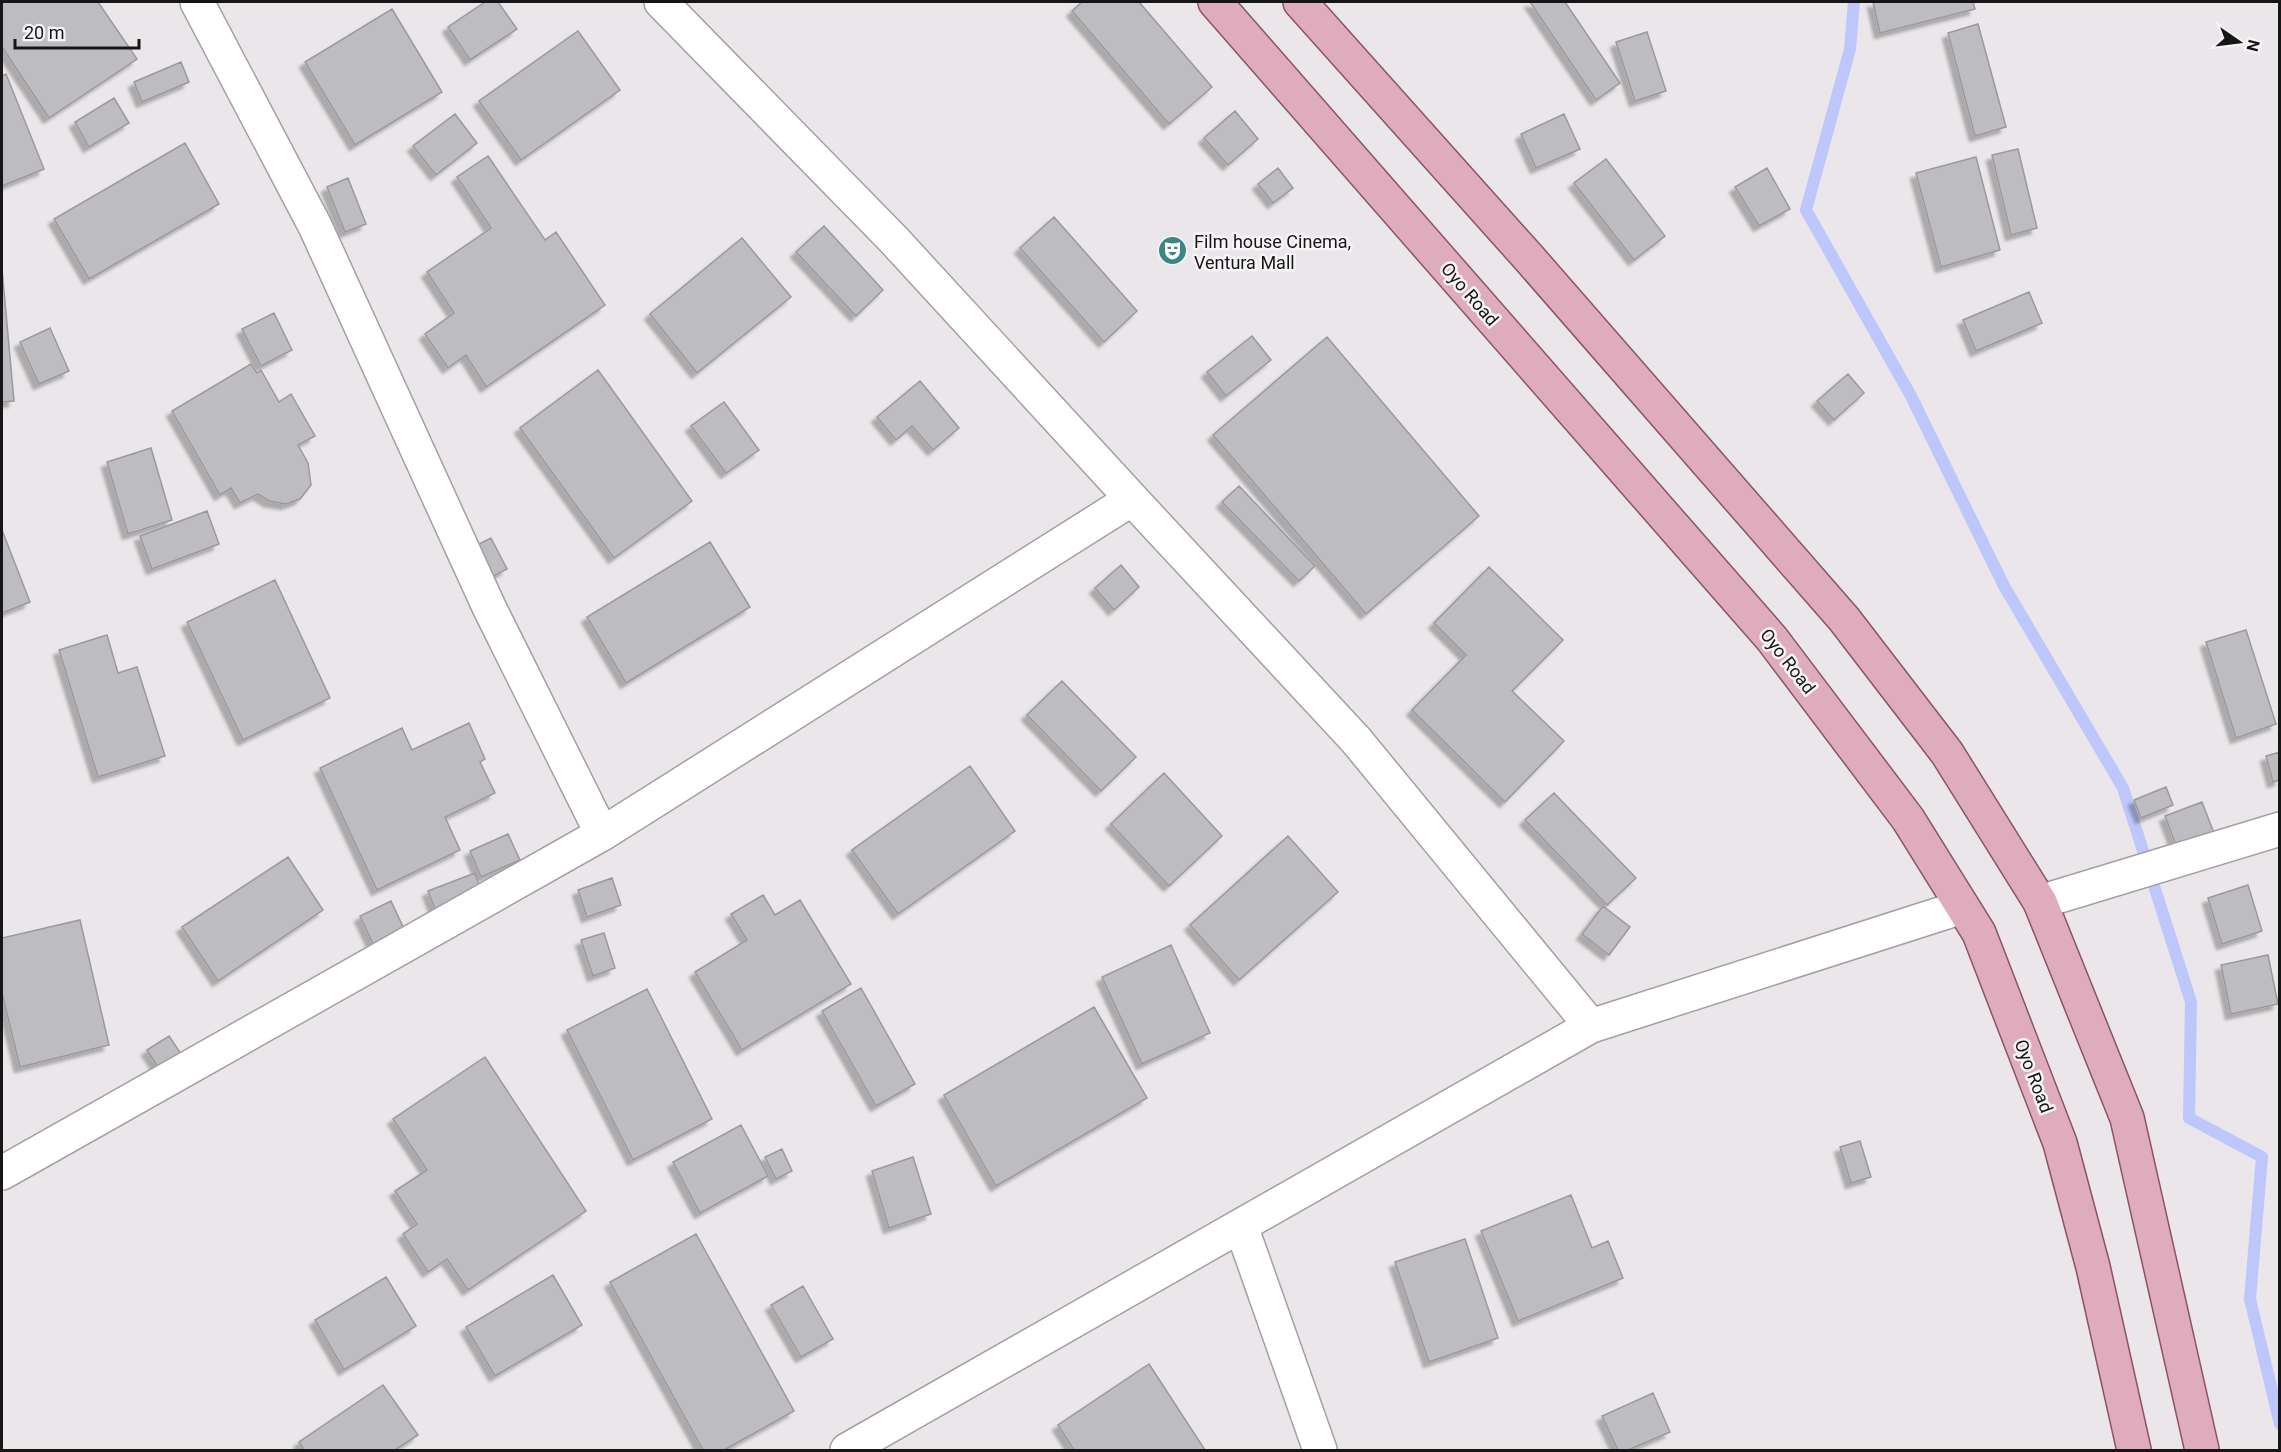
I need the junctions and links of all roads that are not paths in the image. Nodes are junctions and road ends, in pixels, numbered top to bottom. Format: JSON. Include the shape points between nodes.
{"nodes":[{"id":1,"x":196,"y":2,"type":"edge"},
{"id":2,"x":661,"y":2,"type":"edge"},
{"id":3,"x":1215,"y":2,"type":"edge"},
{"id":4,"x":1300,"y":2,"type":"edge"},
{"id":5,"x":1132,"y":499,"type":"junction"},
{"id":6,"x":2280,"y":830,"type":"edge"},
{"id":7,"x":602,"y":834,"type":"junction"},
{"id":8,"x":2040,"y":902,"type":"junction"},
{"id":9,"x":1962,"y":906,"type":"junction"},
{"id":10,"x":1591,"y":1026,"type":"junction"},
{"id":11,"x":2,"y":1173,"type":"edge"},
{"id":12,"x":1241,"y":1226,"type":"junction"},
{"id":13,"x":847,"y":1450,"type":"edge"},
{"id":14,"x":1320,"y":1450,"type":"edge"},
{"id":15,"x":2134,"y":1450,"type":"edge"},
{"id":16,"x":2202,"y":1450,"type":"edge"}],
"edges":[{"from":1,"to":7,"type":"street","via":[[315,226],[489,607]]},
{"from":2,"to":5,"type":"street","via":[[893,239]]},
{"from":3,"to":9,"type":"main road","name":"Oyo Road","via":[[1772,639],[1908,819]]},
{"from":4,"to":8,"type":"main road","via":[[1844,619],[1947,753]]},
{"from":5,"to":7,"type":"street"},
{"from":5,"to":10,"type":"street","via":[[1356,741]]},
{"from":6,"to":8,"type":"street"},
{"from":7,"to":11,"type":"street"},
{"from":8,"to":16,"type":"main road","via":[[2127,1118]]},
{"from":9,"to":10,"type":"street"},
{"from":9,"to":15,"type":"main road","name":"Oyo Road","via":[[1979,933],[2060,1143],[2093,1267]]},
{"from":10,"to":12,"type":"street"},
{"from":12,"to":13,"type":"street"},
{"from":12,"to":14,"type":"street"}]}
